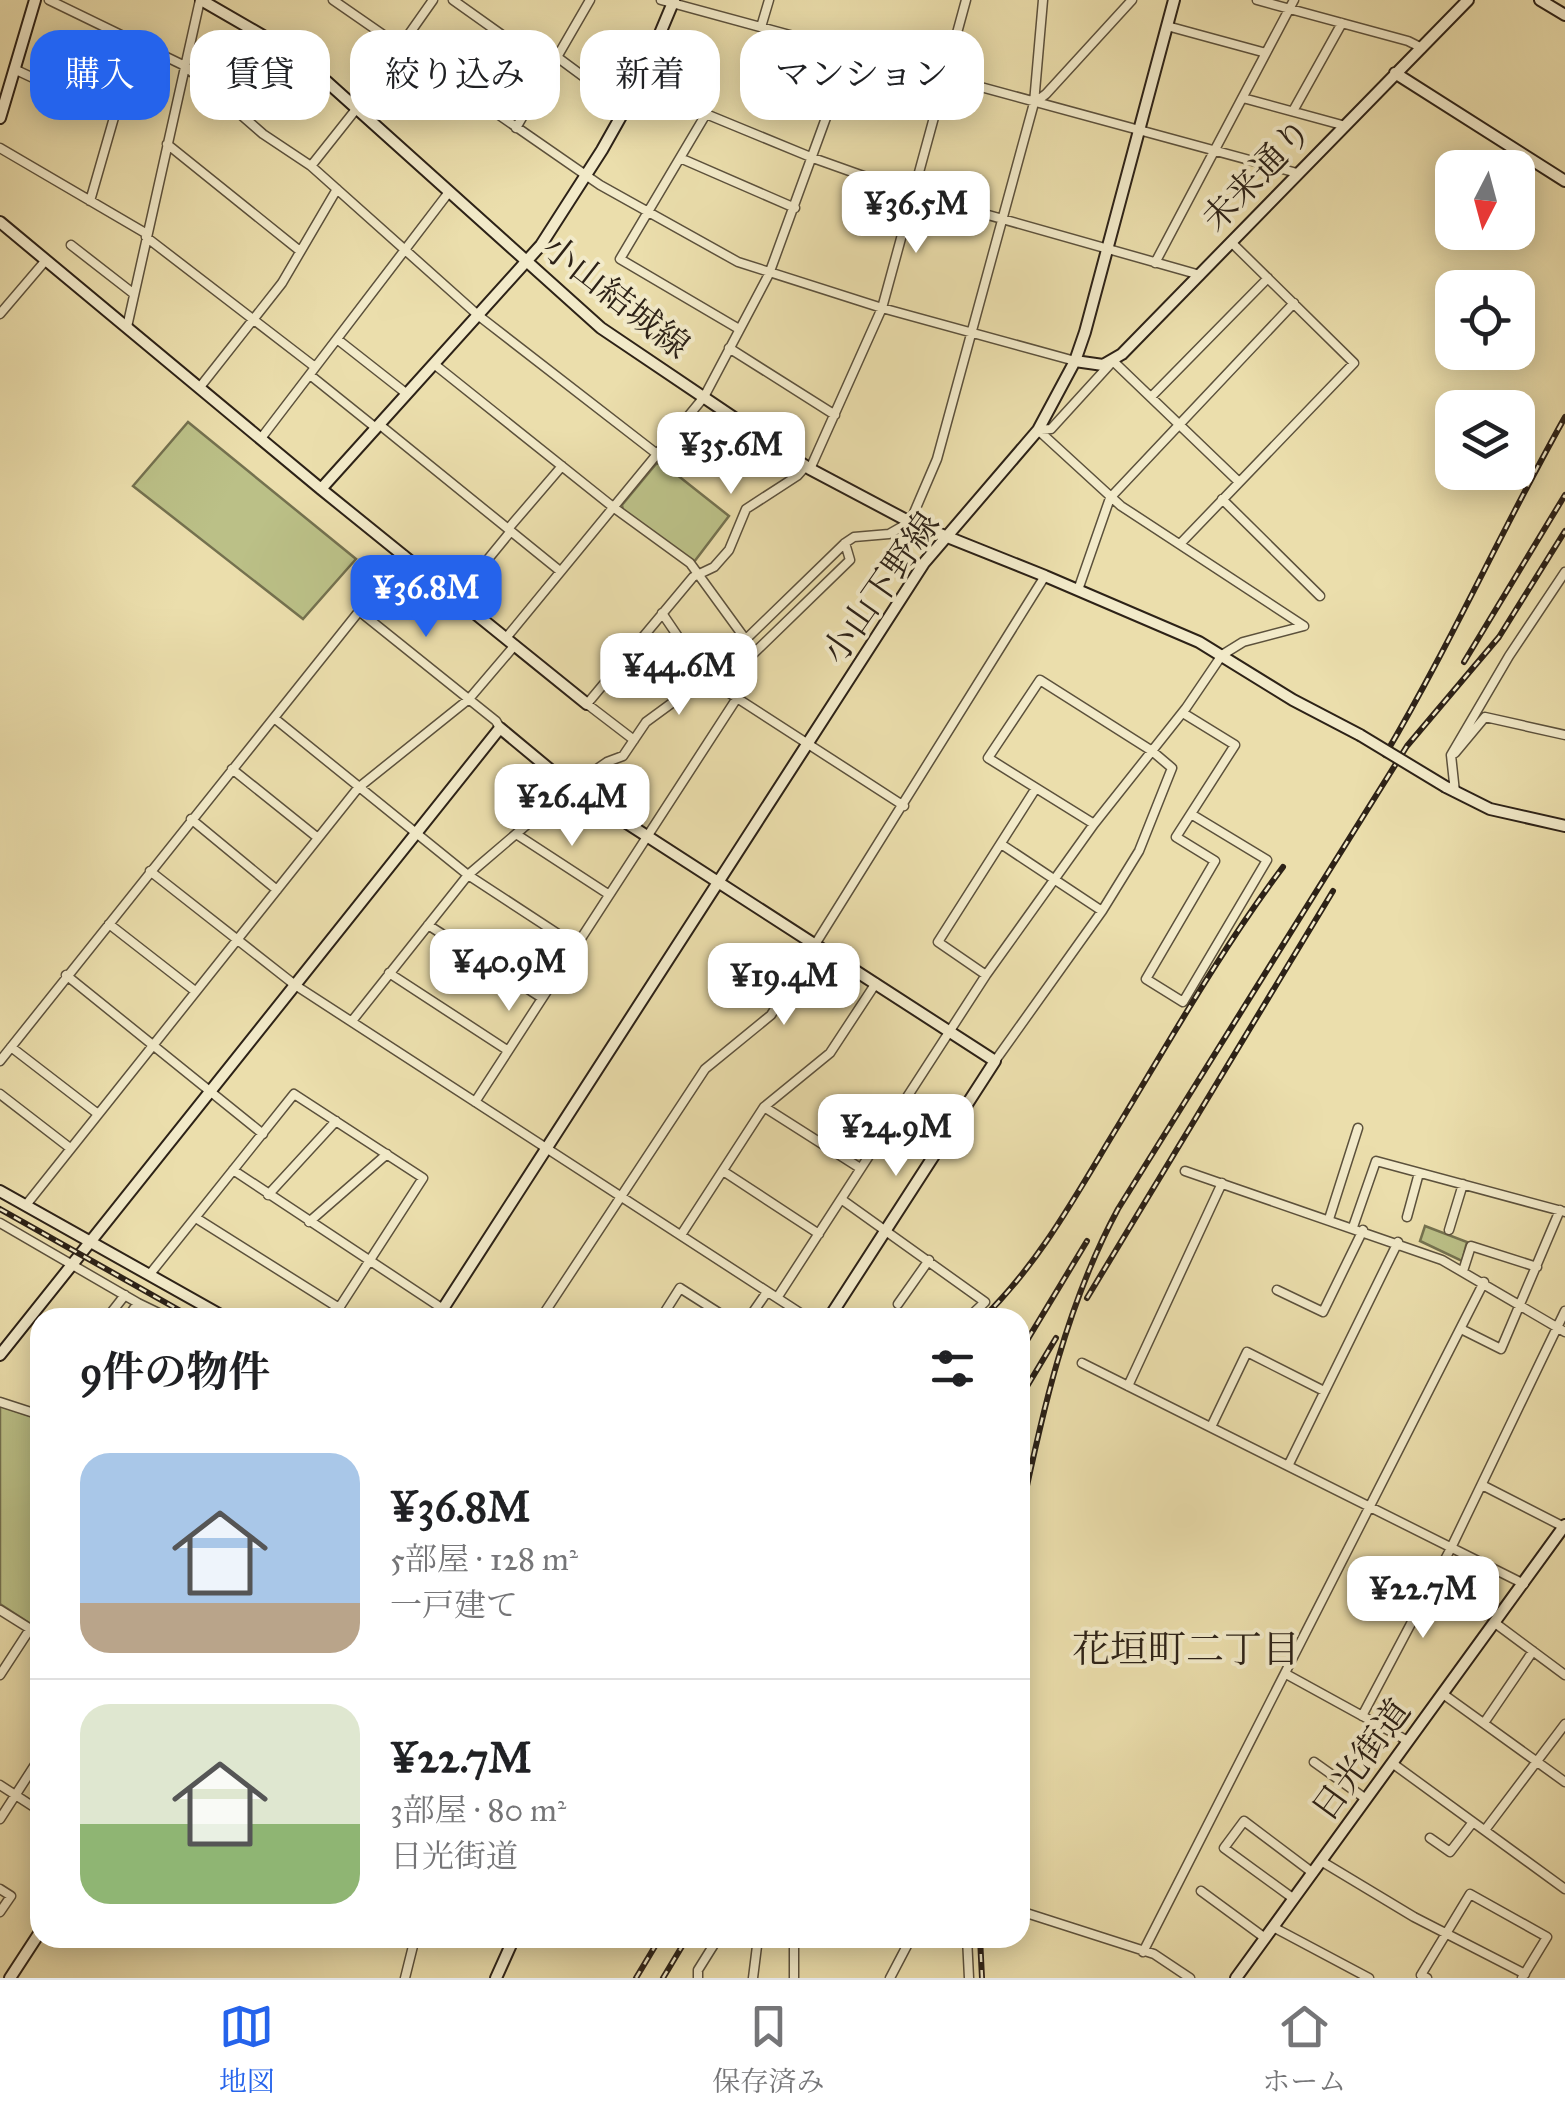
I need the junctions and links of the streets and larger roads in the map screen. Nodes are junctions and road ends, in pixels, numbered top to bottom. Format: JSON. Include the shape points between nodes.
{"nodes":[{"id":1,"x":35,"y":0,"type":"edge"},
{"id":2,"x":49,"y":0,"type":"edge"},
{"id":3,"x":200,"y":0,"type":"edge"},
{"id":4,"x":332,"y":0,"type":"edge"},
{"id":5,"x":433,"y":0,"type":"edge"},
{"id":6,"x":454,"y":0,"type":"edge"},
{"id":7,"x":590,"y":0,"type":"edge"},
{"id":8,"x":769,"y":0,"type":"edge"},
{"id":9,"x":954,"y":0,"type":"edge"},
{"id":10,"x":1043,"y":0,"type":"edge"},
{"id":11,"x":1132,"y":0,"type":"edge"},
{"id":12,"x":1174,"y":0,"type":"edge"},
{"id":13,"x":1257,"y":0,"type":"edge"},
{"id":14,"x":1468,"y":0,"type":"edge"},
{"id":15,"x":1540,"y":0,"type":"edge"},
{"id":16,"x":669,"y":1,"type":"edge"},
{"id":17,"x":966,"y":2,"type":"edge"},
{"id":18,"x":1292,"y":4,"type":"edge"},
{"id":19,"x":1565,"y":15,"type":"edge"},
{"id":20,"x":1342,"y":23,"type":"junction"},
{"id":21,"x":1168,"y":26,"type":"junction"},
{"id":22,"x":761,"y":27,"type":"junction"},
{"id":23,"x":113,"y":30,"type":"edge"},
{"id":24,"x":375,"y":30,"type":"edge"},
{"id":25,"x":412,"y":30,"type":"edge"},
{"id":26,"x":496,"y":30,"type":"edge"},
{"id":27,"x":658,"y":30,"type":"edge"},
{"id":28,"x":772,"y":30,"type":"edge"},
{"id":29,"x":959,"y":30,"type":"edge"},
{"id":30,"x":1422,"y":48,"type":"junction"},
{"id":31,"x":560,"y":52,"type":"edge"},
{"id":32,"x":1266,"y":53,"type":"junction"},
{"id":33,"x":170,"y":58,"type":"edge"},
{"id":34,"x":185,"y":66,"type":"junction"},
{"id":35,"x":14,"y":70,"type":"junction"},
{"id":36,"x":1395,"y":73,"type":"junction"},
{"id":37,"x":30,"y":77,"type":"edge"},
{"id":38,"x":984,"y":90,"type":"edge"},
{"id":39,"x":1243,"y":98,"type":"junction"},
{"id":40,"x":350,"y":103,"type":"edge"},
{"id":41,"x":1034,"y":103,"type":"junction"},
{"id":42,"x":1293,"y":111,"type":"junction"},
{"id":43,"x":350,"y":117,"type":"edge"},
{"id":44,"x":0,"y":118,"type":"edge"},
{"id":45,"x":114,"y":120,"type":"edge"},
{"id":46,"x":370,"y":120,"type":"edge"},
{"id":47,"x":505,"y":120,"type":"edge"},
{"id":48,"x":521,"y":120,"type":"edge"},
{"id":49,"x":619,"y":120,"type":"edge"},
{"id":50,"x":702,"y":120,"type":"edge"},
{"id":51,"x":720,"y":120,"type":"edge"},
{"id":52,"x":826,"y":120,"type":"edge"},
{"id":53,"x":935,"y":120,"type":"edge"},
{"id":54,"x":1342,"y":126,"type":"junction"},
{"id":55,"x":516,"y":128,"type":"junction"},
{"id":56,"x":1140,"y":131,"type":"junction"},
{"id":57,"x":167,"y":144,"type":"junction"},
{"id":58,"x":0,"y":148,"type":"edge"},
{"id":59,"x":1216,"y":150,"type":"junction"},
{"id":60,"x":680,"y":158,"type":"junction"},
{"id":61,"x":813,"y":158,"type":"junction"},
{"id":62,"x":311,"y":166,"type":"junction"},
{"id":63,"x":1297,"y":173,"type":"junction"},
{"id":64,"x":586,"y":174,"type":"junction"},
{"id":65,"x":1565,"y":181,"type":"edge"},
{"id":66,"x":337,"y":189,"type":"junction"},
{"id":67,"x":448,"y":192,"type":"junction"},
{"id":68,"x":914,"y":194,"type":"junction"},
{"id":69,"x":90,"y":201,"type":"junction"},
{"id":70,"x":794,"y":208,"type":"junction"},
{"id":71,"x":648,"y":212,"type":"junction"},
{"id":72,"x":1002,"y":221,"type":"junction"},
{"id":73,"x":0,"y":222,"type":"edge"},
{"id":74,"x":147,"y":235,"type":"junction"},
{"id":75,"x":1231,"y":242,"type":"junction"},
{"id":76,"x":71,"y":245,"type":"dead end"},
{"id":77,"x":406,"y":250,"type":"junction"},
{"id":78,"x":1108,"y":250,"type":"junction"},
{"id":79,"x":300,"y":251,"type":"junction"},
{"id":80,"x":46,"y":260,"type":"junction"},
{"id":81,"x":1155,"y":262,"type":"junction"},
{"id":82,"x":526,"y":263,"type":"junction"},
{"id":83,"x":769,"y":274,"type":"junction"},
{"id":84,"x":1200,"y":275,"type":"junction"},
{"id":85,"x":1268,"y":278,"type":"junction"},
{"id":86,"x":134,"y":294,"type":"junction"},
{"id":87,"x":1294,"y":303,"type":"junction"},
{"id":88,"x":882,"y":308,"type":"junction"},
{"id":89,"x":0,"y":314,"type":"edge"},
{"id":90,"x":480,"y":316,"type":"junction"},
{"id":91,"x":254,"y":322,"type":"junction"},
{"id":92,"x":128,"y":328,"type":"junction"},
{"id":93,"x":739,"y":328,"type":"junction"},
{"id":94,"x":971,"y":334,"type":"junction"},
{"id":95,"x":337,"y":339,"type":"junction"},
{"id":96,"x":729,"y":348,"type":"junction"},
{"id":97,"x":1113,"y":360,"type":"junction"},
{"id":98,"x":1075,"y":361,"type":"junction"},
{"id":99,"x":434,"y":364,"type":"junction"},
{"id":100,"x":312,"y":371,"type":"junction"},
{"id":101,"x":200,"y":387,"type":"junction"},
{"id":102,"x":407,"y":394,"type":"junction"},
{"id":103,"x":704,"y":397,"type":"junction"},
{"id":104,"x":1151,"y":398,"type":"junction"},
{"id":105,"x":835,"y":415,"type":"junction"},
{"id":106,"x":1178,"y":424,"type":"junction"},
{"id":107,"x":378,"y":427,"type":"junction"},
{"id":108,"x":1038,"y":430,"type":"junction"},
{"id":109,"x":262,"y":437,"type":"junction"},
{"id":110,"x":658,"y":454,"type":"junction"},
{"id":111,"x":562,"y":466,"type":"junction"},
{"id":112,"x":808,"y":468,"type":"junction"},
{"id":113,"x":1238,"y":482,"type":"junction"},
{"id":114,"x":321,"y":488,"type":"junction"},
{"id":115,"x":1110,"y":498,"type":"junction"},
{"id":116,"x":1222,"y":500,"type":"junction"},
{"id":117,"x":614,"y":507,"type":"junction"},
{"id":118,"x":910,"y":522,"type":"junction"},
{"id":119,"x":510,"y":530,"type":"junction"},
{"id":120,"x":946,"y":537,"type":"junction"},
{"id":121,"x":845,"y":543,"type":"junction"},
{"id":122,"x":1180,"y":544,"type":"junction"},
{"id":123,"x":404,"y":555,"type":"junction"},
{"id":124,"x":560,"y":571,"type":"junction"},
{"id":125,"x":1565,"y":572,"type":"edge"},
{"id":126,"x":700,"y":574,"type":"junction"},
{"id":127,"x":1046,"y":576,"type":"junction"},
{"id":128,"x":1078,"y":590,"type":"junction"},
{"id":129,"x":1320,"y":596,"type":"dead end"},
{"id":130,"x":457,"y":597,"type":"junction"},
{"id":131,"x":359,"y":610,"type":"junction"},
{"id":132,"x":662,"y":614,"type":"junction"},
{"id":133,"x":749,"y":637,"type":"junction"},
{"id":134,"x":510,"y":642,"type":"junction"},
{"id":135,"x":760,"y":647,"type":"junction"},
{"id":136,"x":1222,"y":655,"type":"junction"},
{"id":137,"x":706,"y":678,"type":"junction"},
{"id":138,"x":719,"y":687,"type":"junction"},
{"id":139,"x":736,"y":698,"type":"junction"},
{"id":140,"x":469,"y":699,"type":"junction"},
{"id":141,"x":587,"y":704,"type":"junction"},
{"id":142,"x":1183,"y":713,"type":"junction"},
{"id":143,"x":274,"y":718,"type":"junction"},
{"id":144,"x":500,"y":728,"type":"junction"},
{"id":145,"x":1565,"y":735,"type":"edge"},
{"id":146,"x":634,"y":740,"type":"junction"},
{"id":147,"x":808,"y":744,"type":"junction"},
{"id":148,"x":1152,"y":752,"type":"junction"},
{"id":149,"x":1451,"y":755,"type":"junction"},
{"id":150,"x":232,"y":770,"type":"junction"},
{"id":151,"x":571,"y":787,"type":"junction"},
{"id":152,"x":358,"y":788,"type":"junction"},
{"id":153,"x":1036,"y":788,"type":"junction"},
{"id":154,"x":1450,"y":789,"type":"junction"},
{"id":155,"x":904,"y":806,"type":"junction"},
{"id":156,"x":1191,"y":814,"type":"junction"},
{"id":157,"x":191,"y":819,"type":"junction"},
{"id":158,"x":1094,"y":824,"type":"junction"},
{"id":159,"x":1565,"y":826,"type":"edge"},
{"id":160,"x":416,"y":834,"type":"junction"},
{"id":161,"x":516,"y":834,"type":"junction"},
{"id":162,"x":646,"y":836,"type":"junction"},
{"id":163,"x":318,"y":838,"type":"junction"},
{"id":164,"x":1001,"y":844,"type":"junction"},
{"id":165,"x":150,"y":871,"type":"junction"},
{"id":166,"x":468,"y":876,"type":"junction"},
{"id":167,"x":1056,"y":878,"type":"junction"},
{"id":168,"x":718,"y":882,"type":"junction"},
{"id":169,"x":277,"y":890,"type":"junction"},
{"id":170,"x":608,"y":894,"type":"junction"},
{"id":171,"x":1102,"y":911,"type":"junction"},
{"id":172,"x":109,"y":924,"type":"junction"},
{"id":173,"x":428,"y":925,"type":"junction"},
{"id":174,"x":237,"y":940,"type":"junction"},
{"id":175,"x":814,"y":944,"type":"junction"},
{"id":176,"x":575,"y":946,"type":"junction"},
{"id":177,"x":389,"y":974,"type":"junction"},
{"id":178,"x":986,"y":975,"type":"junction"},
{"id":179,"x":66,"y":976,"type":"junction"},
{"id":180,"x":876,"y":983,"type":"junction"},
{"id":181,"x":295,"y":985,"type":"junction"},
{"id":182,"x":195,"y":992,"type":"junction"},
{"id":183,"x":542,"y":998,"type":"junction"},
{"id":184,"x":352,"y":1021,"type":"junction"},
{"id":185,"x":950,"y":1032,"type":"junction"},
{"id":186,"x":153,"y":1046,"type":"junction"},
{"id":187,"x":11,"y":1047,"type":"junction"},
{"id":188,"x":508,"y":1050,"type":"junction"},
{"id":189,"x":0,"y":1061,"type":"edge"},
{"id":190,"x":995,"y":1061,"type":"junction"},
{"id":191,"x":0,"y":1094,"type":"edge"},
{"id":192,"x":210,"y":1094,"type":"junction"},
{"id":193,"x":475,"y":1102,"type":"junction"},
{"id":194,"x":764,"y":1107,"type":"junction"},
{"id":195,"x":98,"y":1114,"type":"junction"},
{"id":196,"x":336,"y":1121,"type":"junction"},
{"id":197,"x":1358,"y":1128,"type":"dead end"},
{"id":198,"x":263,"y":1134,"type":"junction"},
{"id":199,"x":546,"y":1147,"type":"junction"},
{"id":200,"x":70,"y":1148,"type":"junction"},
{"id":201,"x":387,"y":1154,"type":"junction"},
{"id":202,"x":860,"y":1168,"type":"junction"},
{"id":203,"x":233,"y":1170,"type":"junction"},
{"id":204,"x":723,"y":1171,"type":"junction"},
{"id":205,"x":1185,"y":1171,"type":"dead end"},
{"id":206,"x":1419,"y":1173,"type":"junction"},
{"id":207,"x":1222,"y":1184,"type":"junction"},
{"id":208,"x":1463,"y":1184,"type":"junction"},
{"id":209,"x":0,"y":1191,"type":"edge"},
{"id":210,"x":268,"y":1194,"type":"junction"},
{"id":211,"x":620,"y":1195,"type":"junction"},
{"id":212,"x":841,"y":1199,"type":"junction"},
{"id":213,"x":26,"y":1205,"type":"junction"},
{"id":214,"x":1562,"y":1211,"type":"edge"},
{"id":215,"x":1407,"y":1217,"type":"dead end"},
{"id":216,"x":196,"y":1218,"type":"junction"},
{"id":217,"x":1329,"y":1218,"type":"junction"},
{"id":218,"x":0,"y":1222,"type":"edge"},
{"id":219,"x":309,"y":1222,"type":"junction"},
{"id":220,"x":1353,"y":1227,"type":"junction"},
{"id":221,"x":887,"y":1229,"type":"junction"},
{"id":222,"x":1363,"y":1230,"type":"junction"},
{"id":223,"x":1449,"y":1230,"type":"dead end"},
{"id":224,"x":819,"y":1234,"type":"junction"},
{"id":225,"x":681,"y":1235,"type":"junction"},
{"id":226,"x":92,"y":1241,"type":"junction"},
{"id":227,"x":1398,"y":1242,"type":"junction"},
{"id":228,"x":929,"y":1260,"type":"junction"},
{"id":229,"x":369,"y":1261,"type":"junction"},
{"id":230,"x":74,"y":1264,"type":"junction"},
{"id":231,"x":1537,"y":1266,"type":"junction"},
{"id":232,"x":1463,"y":1271,"type":"junction"},
{"id":233,"x":150,"y":1274,"type":"junction"},
{"id":234,"x":1484,"y":1282,"type":"junction"},
{"id":235,"x":1277,"y":1290,"type":"dead end"},
{"id":236,"x":768,"y":1292,"type":"junction"},
{"id":237,"x":125,"y":1295,"type":"junction"},
{"id":238,"x":777,"y":1298,"type":"junction"},
{"id":239,"x":138,"y":1303,"type":"junction"},
{"id":240,"x":898,"y":1304,"type":"dead end"},
{"id":241,"x":1521,"y":1306,"type":"junction"},
{"id":242,"x":38,"y":1308,"type":"edge"},
{"id":243,"x":115,"y":1308,"type":"edge"},
{"id":244,"x":134,"y":1308,"type":"edge"},
{"id":245,"x":148,"y":1308,"type":"edge"},
{"id":246,"x":209,"y":1308,"type":"edge"},
{"id":247,"x":432,"y":1308,"type":"edge"},
{"id":248,"x":444,"y":1308,"type":"edge"},
{"id":249,"x":547,"y":1308,"type":"edge"},
{"id":250,"x":667,"y":1308,"type":"edge"},
{"id":251,"x":711,"y":1308,"type":"edge"},
{"id":252,"x":756,"y":1308,"type":"edge"},
{"id":253,"x":792,"y":1308,"type":"edge"},
{"id":254,"x":836,"y":1308,"type":"edge"},
{"id":255,"x":979,"y":1308,"type":"edge"},
{"id":256,"x":1565,"y":1311,"type":"edge"},
{"id":257,"x":30,"y":1318,"type":"edge"},
{"id":258,"x":1461,"y":1329,"type":"junction"},
{"id":259,"x":1561,"y":1330,"type":"edge"},
{"id":260,"x":0,"y":1354,"type":"edge"},
{"id":261,"x":1082,"y":1363,"type":"dead end"},
{"id":262,"x":1128,"y":1386,"type":"junction"},
{"id":263,"x":1324,"y":1391,"type":"junction"},
{"id":264,"x":0,"y":1402,"type":"edge"},
{"id":265,"x":30,"y":1411,"type":"edge"},
{"id":266,"x":1211,"y":1427,"type":"junction"},
{"id":267,"x":1288,"y":1466,"type":"junction"},
{"id":268,"x":1482,"y":1485,"type":"junction"},
{"id":269,"x":1372,"y":1507,"type":"junction"},
{"id":270,"x":1565,"y":1526,"type":"edge"},
{"id":271,"x":1451,"y":1548,"type":"junction"},
{"id":272,"x":1524,"y":1584,"type":"junction"},
{"id":273,"x":0,"y":1610,"type":"edge"},
{"id":274,"x":1496,"y":1623,"type":"junction"},
{"id":275,"x":30,"y":1629,"type":"joint"},
{"id":276,"x":1533,"y":1651,"type":"junction"},
{"id":277,"x":1286,"y":1674,"type":"junction"},
{"id":278,"x":0,"y":1675,"type":"edge"},
{"id":279,"x":1565,"y":1675,"type":"edge"},
{"id":280,"x":1443,"y":1694,"type":"junction"},
{"id":281,"x":1362,"y":1716,"type":"junction"},
{"id":282,"x":1484,"y":1723,"type":"junction"},
{"id":283,"x":1565,"y":1724,"type":"edge"},
{"id":284,"x":1408,"y":1741,"type":"junction"},
{"id":285,"x":1537,"y":1761,"type":"junction"},
{"id":286,"x":1314,"y":1762,"type":"dead end"},
{"id":287,"x":1392,"y":1763,"type":"junction"},
{"id":288,"x":30,"y":1773,"type":"edge"},
{"id":289,"x":1565,"y":1782,"type":"edge"},
{"id":290,"x":0,"y":1785,"type":"edge"},
{"id":291,"x":16,"y":1795,"type":"junction"},
{"id":292,"x":1366,"y":1798,"type":"junction"},
{"id":293,"x":30,"y":1804,"type":"edge"},
{"id":294,"x":0,"y":1819,"type":"edge"},
{"id":295,"x":1474,"y":1822,"type":"junction"},
{"id":296,"x":1485,"y":1830,"type":"junction"},
{"id":297,"x":1430,"y":1838,"type":"dead end"},
{"id":298,"x":1321,"y":1860,"type":"junction"},
{"id":299,"x":1313,"y":1872,"type":"junction"},
{"id":300,"x":0,"y":1889,"type":"edge"},
{"id":301,"x":1565,"y":1889,"type":"edge"},
{"id":302,"x":1201,"y":1891,"type":"dead end"},
{"id":303,"x":1294,"y":1898,"type":"junction"},
{"id":304,"x":0,"y":1912,"type":"edge"},
{"id":305,"x":1030,"y":1914,"type":"edge"},
{"id":306,"x":1273,"y":1927,"type":"junction"},
{"id":307,"x":1446,"y":1934,"type":"junction"},
{"id":308,"x":1265,"y":1938,"type":"junction"},
{"id":309,"x":30,"y":1947,"type":"edge"},
{"id":310,"x":412,"y":1948,"type":"edge"},
{"id":311,"x":510,"y":1948,"type":"edge"},
{"id":312,"x":712,"y":1948,"type":"edge"},
{"id":313,"x":757,"y":1948,"type":"edge"},
{"id":314,"x":794,"y":1948,"type":"edge"},
{"id":315,"x":906,"y":1948,"type":"edge"},
{"id":316,"x":968,"y":1948,"type":"edge"},
{"id":317,"x":1143,"y":1952,"type":"junction"},
{"id":318,"x":1523,"y":1976,"type":"edge"},
{"id":319,"x":10,"y":1978,"type":"edge"},
{"id":320,"x":405,"y":1978,"type":"edge"},
{"id":321,"x":496,"y":1978,"type":"edge"},
{"id":322,"x":698,"y":1978,"type":"edge"},
{"id":323,"x":753,"y":1978,"type":"edge"},
{"id":324,"x":794,"y":1978,"type":"edge"},
{"id":325,"x":890,"y":1978,"type":"edge"},
{"id":326,"x":970,"y":1978,"type":"edge"},
{"id":327,"x":1190,"y":1978,"type":"edge"},
{"id":328,"x":1236,"y":1978,"type":"edge"},
{"id":329,"x":1368,"y":1978,"type":"edge"},
{"id":330,"x":1427,"y":1978,"type":"edge"}],
"edges":[{"from":1,"to":35,"type":"street"},
{"from":2,"to":23,"type":"street"},
{"from":3,"to":34,"type":"street"},
{"from":3,"to":40,"type":"street","name":"小山結城線","via":[[272,42]]},
{"from":4,"to":24,"type":"street"},
{"from":5,"to":25,"type":"street"},
{"from":6,"to":26,"type":"street"},
{"from":7,"to":31,"type":"street"},
{"from":8,"to":22,"type":"street"},
{"from":9,"to":17,"type":"street"},
{"from":10,"to":41,"type":"street"},
{"from":11,"to":41,"type":"street"},
{"from":12,"to":21,"type":"street","name":"小山下野線"},
{"from":13,"to":18,"type":"street"},
{"from":14,"to":30,"type":"street","name":"未来通り"},
{"from":15,"to":19,"type":"street"},
{"from":16,"to":22,"type":"street"},
{"from":16,"to":27,"type":"street"},
{"from":17,"to":29,"type":"street"},
{"from":18,"to":20,"type":"street"},
{"from":18,"to":32,"type":"street"},
{"from":20,"to":30,"type":"street"},
{"from":20,"to":42,"type":"street"},
{"from":21,"to":32,"type":"street"},
{"from":21,"to":56,"type":"street","name":"小山下野線"},
{"from":22,"to":28,"type":"street"},
{"from":30,"to":36,"type":"street","name":"未来通り"},
{"from":32,"to":39,"type":"street"},
{"from":33,"to":34,"type":"street"},
{"from":34,"to":57,"type":"street"},
{"from":34,"to":62,"type":"street"},
{"from":35,"to":37,"type":"street"},
{"from":35,"to":44,"type":"street"},
{"from":36,"to":54,"type":"street","name":"未来通り"},
{"from":36,"to":65,"type":"street"},
{"from":38,"to":41,"type":"street"},
{"from":39,"to":42,"type":"street"},
{"from":39,"to":59,"type":"street"},
{"from":41,"to":56,"type":"street"},
{"from":41,"to":72,"type":"street"},
{"from":42,"to":54,"type":"street"},
{"from":43,"to":62,"type":"street"},
{"from":45,"to":69,"type":"street"},
{"from":46,"to":67,"type":"street","name":"小山結城線"},
{"from":47,"to":55,"type":"street"},
{"from":48,"to":55,"type":"street"},
{"from":49,"to":64,"type":"street"},
{"from":50,"to":60,"type":"street"},
{"from":51,"to":61,"type":"street"},
{"from":52,"to":61,"type":"street"},
{"from":53,"to":68,"type":"street"},
{"from":54,"to":63,"type":"street","name":"未来通り"},
{"from":55,"to":64,"type":"street"},
{"from":56,"to":59,"type":"street"},
{"from":56,"to":78,"type":"street","name":"小山下野線"},
{"from":57,"to":74,"type":"street"},
{"from":57,"to":79,"type":"street"},
{"from":58,"to":69,"type":"street"},
{"from":59,"to":63,"type":"street"},
{"from":59,"to":81,"type":"street"},
{"from":60,"to":70,"type":"street"},
{"from":60,"to":71,"type":"street"},
{"from":61,"to":68,"type":"street"},
{"from":61,"to":70,"type":"street"},
{"from":62,"to":66,"type":"street"},
{"from":63,"to":75,"type":"street","name":"未来通り"},
{"from":64,"to":71,"type":"street"},
{"from":64,"to":82,"type":"street"},
{"from":66,"to":77,"type":"street"},
{"from":66,"to":79,"type":"street"},
{"from":67,"to":77,"type":"street"},
{"from":67,"to":82,"type":"street","name":"小山結城線"},
{"from":68,"to":72,"type":"street"},
{"from":68,"to":88,"type":"street"},
{"from":69,"to":74,"type":"street"},
{"from":70,"to":83,"type":"street"},
{"from":71,"to":83,"type":"street"},
{"from":71,"to":93,"type":"street","via":[[620,259]]},
{"from":72,"to":78,"type":"street"},
{"from":72,"to":94,"type":"street"},
{"from":73,"to":80,"type":"street"},
{"from":74,"to":86,"type":"street"},
{"from":74,"to":91,"type":"street"},
{"from":75,"to":84,"type":"street","name":"未来通り"},
{"from":75,"to":85,"type":"street"},
{"from":76,"to":86,"type":"street"},
{"from":77,"to":90,"type":"street"},
{"from":77,"to":95,"type":"street"},
{"from":78,"to":81,"type":"street"},
{"from":78,"to":98,"type":"street","name":"小山下野線"},
{"from":79,"to":91,"type":"street"},
{"from":80,"to":89,"type":"street"},
{"from":80,"to":92,"type":"street"},
{"from":81,"to":84,"type":"street"},
{"from":82,"to":90,"type":"street"},
{"from":82,"to":103,"type":"street","name":"小山結城線","via":[[601,328]]},
{"from":83,"to":88,"type":"street"},
{"from":83,"to":93,"type":"street"},
{"from":84,"to":97,"type":"street","name":"未来通り"},
{"from":85,"to":87,"type":"street"},
{"from":85,"to":104,"type":"street"},
{"from":86,"to":92,"type":"street"},
{"from":87,"to":106,"type":"street"},
{"from":87,"to":113,"type":"street","via":[[1354,363]]},
{"from":88,"to":94,"type":"street"},
{"from":88,"to":105,"type":"street"},
{"from":90,"to":99,"type":"street"},
{"from":90,"to":110,"type":"street"},
{"from":91,"to":100,"type":"street"},
{"from":91,"to":101,"type":"street"},
{"from":92,"to":101,"type":"street"},
{"from":93,"to":96,"type":"street"},
{"from":94,"to":98,"type":"street"},
{"from":94,"to":118,"type":"street","via":[[938,458]]},
{"from":95,"to":100,"type":"street"},
{"from":95,"to":102,"type":"street"},
{"from":96,"to":103,"type":"street"},
{"from":96,"to":105,"type":"street"},
{"from":97,"to":98,"type":"street"},
{"from":97,"to":104,"type":"street"},
{"from":97,"to":108,"type":"street","via":[[1051,428]]},
{"from":98,"to":108,"type":"street","name":"小山下野線"},
{"from":99,"to":102,"type":"street"},
{"from":99,"to":111,"type":"street"},
{"from":100,"to":107,"type":"street"},
{"from":100,"to":109,"type":"street"},
{"from":101,"to":109,"type":"street"},
{"from":102,"to":107,"type":"street"},
{"from":103,"to":110,"type":"street"},
{"from":103,"to":112,"type":"street","name":"小山結城線"},
{"from":104,"to":106,"type":"street"},
{"from":105,"to":112,"type":"street"},
{"from":106,"to":113,"type":"street"},
{"from":106,"to":115,"type":"street"},
{"from":107,"to":114,"type":"street"},
{"from":107,"to":119,"type":"street"},
{"from":108,"to":115,"type":"street"},
{"from":108,"to":120,"type":"street","name":"小山下野線"},
{"from":109,"to":114,"type":"street"},
{"from":110,"to":117,"type":"street"},
{"from":111,"to":117,"type":"street"},
{"from":111,"to":119,"type":"street"},
{"from":112,"to":118,"type":"street","name":"小山結城線"},
{"from":112,"to":126,"type":"street","via":[[746,509],[729,550]]},
{"from":113,"to":116,"type":"street"},
{"from":114,"to":123,"type":"street"},
{"from":115,"to":122,"type":"street"},
{"from":115,"to":128,"type":"street"},
{"from":116,"to":122,"type":"street"},
{"from":116,"to":129,"type":"street"},
{"from":117,"to":124,"type":"street"},
{"from":117,"to":126,"type":"street"},
{"from":118,"to":120,"type":"street","name":"小山結城線"},
{"from":118,"to":121,"type":"street"},
{"from":119,"to":124,"type":"street"},
{"from":119,"to":130,"type":"street"},
{"from":120,"to":127,"type":"street","name":"小山結城線"},
{"from":120,"to":147,"type":"street","name":"小山下野線"},
{"from":121,"to":133,"type":"street"},
{"from":121,"to":135,"type":"street","via":[[850,560]]},
{"from":122,"to":136,"type":"street","via":[[1304,626],[1243,642]]},
{"from":123,"to":130,"type":"street"},
{"from":123,"to":131,"type":"street"},
{"from":124,"to":134,"type":"street"},
{"from":125,"to":149,"type":"street"},
{"from":126,"to":132,"type":"street"},
{"from":126,"to":133,"type":"street"},
{"from":127,"to":128,"type":"street","name":"小山結城線"},
{"from":127,"to":155,"type":"street"},
{"from":128,"to":136,"type":"street","name":"小山結城線"},
{"from":130,"to":134,"type":"street"},
{"from":131,"to":140,"type":"street"},
{"from":131,"to":143,"type":"street"},
{"from":132,"to":137,"type":"street"},
{"from":132,"to":141,"type":"street"},
{"from":133,"to":135,"type":"street"},
{"from":133,"to":137,"type":"street"},
{"from":134,"to":140,"type":"street"},
{"from":134,"to":141,"type":"street"},
{"from":135,"to":138,"type":"street"},
{"from":136,"to":142,"type":"street"},
{"from":136,"to":154,"type":"street","name":"小山結城線","bridge":true},
{"from":137,"to":138,"type":"street"},
{"from":137,"to":146,"type":"street","via":[[662,707]]},
{"from":138,"to":139,"type":"street"},
{"from":139,"to":147,"type":"street"},
{"from":139,"to":162,"type":"street"},
{"from":140,"to":144,"type":"street"},
{"from":140,"to":152,"type":"street"},
{"from":141,"to":146,"type":"street"},
{"from":142,"to":148,"type":"street"},
{"from":142,"to":156,"type":"street","via":[[1235,744]]},
{"from":143,"to":150,"type":"street"},
{"from":143,"to":152,"type":"street"},
{"from":144,"to":151,"type":"street"},
{"from":144,"to":160,"type":"street"},
{"from":145,"to":149,"type":"street","via":[[1485,717]]},
{"from":146,"to":151,"type":"street","via":[[623,756]]},
{"from":147,"to":155,"type":"street"},
{"from":147,"to":168,"type":"street","name":"小山下野線"},
{"from":148,"to":153,"type":"street","via":[[1040,680],[988,758]]},
{"from":148,"to":158,"type":"street"},
{"from":148,"to":171,"type":"street","via":[[1172,768],[1139,850]]},
{"from":149,"to":154,"type":"street"},
{"from":150,"to":157,"type":"street"},
{"from":150,"to":163,"type":"street"},
{"from":151,"to":161,"type":"street"},
{"from":151,"to":162,"type":"street"},
{"from":152,"to":160,"type":"street"},
{"from":152,"to":163,"type":"street"},
{"from":153,"to":158,"type":"street"},
{"from":153,"to":164,"type":"street"},
{"from":154,"to":159,"type":"street","via":[[1490,809]]},
{"from":155,"to":175,"type":"street"},
{"from":156,"to":156,"type":"street","via":[[1176,837],[1215,861],[1146,979],[1183,1002],[1267,860]]},
{"from":157,"to":165,"type":"street"},
{"from":157,"to":169,"type":"street"},
{"from":158,"to":167,"type":"street"},
{"from":160,"to":166,"type":"street"},
{"from":160,"to":181,"type":"street"},
{"from":161,"to":166,"type":"street"},
{"from":161,"to":170,"type":"street"},
{"from":162,"to":168,"type":"street"},
{"from":162,"to":170,"type":"street"},
{"from":163,"to":169,"type":"street"},
{"from":164,"to":167,"type":"street"},
{"from":164,"to":178,"type":"street","via":[[938,942]]},
{"from":165,"to":172,"type":"street"},
{"from":165,"to":174,"type":"street"},
{"from":166,"to":173,"type":"street"},
{"from":166,"to":176,"type":"street"},
{"from":167,"to":171,"type":"street"},
{"from":167,"to":178,"type":"street"},
{"from":168,"to":175,"type":"street"},
{"from":168,"to":199,"type":"street","name":"小山下野線"},
{"from":169,"to":174,"type":"street"},
{"from":170,"to":176,"type":"street"},
{"from":171,"to":190,"type":"street"},
{"from":172,"to":179,"type":"street"},
{"from":172,"to":182,"type":"street"},
{"from":173,"to":177,"type":"street"},
{"from":173,"to":183,"type":"street"},
{"from":174,"to":181,"type":"street"},
{"from":174,"to":182,"type":"street"},
{"from":175,"to":180,"type":"street"},
{"from":175,"to":211,"type":"street","via":[[770,1015],[705,1069]]},
{"from":176,"to":183,"type":"street"},
{"from":177,"to":184,"type":"street"},
{"from":177,"to":188,"type":"street"},
{"from":178,"to":185,"type":"street"},
{"from":179,"to":186,"type":"street"},
{"from":179,"to":187,"type":"street"},
{"from":180,"to":185,"type":"street"},
{"from":180,"to":194,"type":"street","via":[[830,1053]]},
{"from":181,"to":184,"type":"street"},
{"from":181,"to":192,"type":"street"},
{"from":182,"to":186,"type":"street"},
{"from":183,"to":188,"type":"street"},
{"from":184,"to":193,"type":"street"},
{"from":185,"to":190,"type":"street"},
{"from":185,"to":202,"type":"street"},
{"from":186,"to":192,"type":"street"},
{"from":186,"to":195,"type":"street"},
{"from":187,"to":189,"type":"street"},
{"from":187,"to":195,"type":"street"},
{"from":188,"to":193,"type":"street"},
{"from":190,"to":221,"type":"street"},
{"from":191,"to":200,"type":"street"},
{"from":192,"to":198,"type":"street"},
{"from":192,"to":226,"type":"street"},
{"from":193,"to":199,"type":"street"},
{"from":194,"to":202,"type":"street"},
{"from":194,"to":204,"type":"street"},
{"from":195,"to":200,"type":"street"},
{"from":196,"to":198,"type":"street","via":[[294,1094]]},
{"from":196,"to":201,"type":"street"},
{"from":196,"to":210,"type":"street"},
{"from":197,"to":217,"type":"street"},
{"from":198,"to":203,"type":"street"},
{"from":199,"to":211,"type":"street"},
{"from":199,"to":248,"type":"street","name":"小山下野線"},
{"from":200,"to":213,"type":"street"},
{"from":201,"to":219,"type":"street"},
{"from":201,"to":229,"type":"street","via":[[424,1178]]},
{"from":202,"to":212,"type":"street"},
{"from":203,"to":210,"type":"street"},
{"from":203,"to":216,"type":"street"},
{"from":204,"to":224,"type":"street"},
{"from":204,"to":225,"type":"street"},
{"from":205,"to":207,"type":"street"},
{"from":206,"to":208,"type":"street"},
{"from":206,"to":215,"type":"street"},
{"from":206,"to":220,"type":"street","via":[[1376,1161]]},
{"from":207,"to":217,"type":"street"},
{"from":207,"to":262,"type":"street"},
{"from":208,"to":214,"type":"street"},
{"from":208,"to":223,"type":"street"},
{"from":209,"to":213,"type":"street"},
{"from":210,"to":219,"type":"street"},
{"from":211,"to":225,"type":"street"},
{"from":211,"to":249,"type":"street"},
{"from":212,"to":221,"type":"street"},
{"from":212,"to":224,"type":"street"},
{"from":213,"to":226,"type":"street"},
{"from":214,"to":231,"type":"street"},
{"from":216,"to":229,"type":"street","via":[[339,1308]]},
{"from":216,"to":233,"type":"street"},
{"from":217,"to":220,"type":"street"},
{"from":218,"to":230,"type":"street"},
{"from":219,"to":229,"type":"street"},
{"from":220,"to":222,"type":"street"},
{"from":221,"to":228,"type":"street"},
{"from":221,"to":254,"type":"street"},
{"from":222,"to":227,"type":"street"},
{"from":222,"to":235,"type":"street","via":[[1324,1312]]},
{"from":224,"to":238,"type":"street"},
{"from":225,"to":236,"type":"street"},
{"from":226,"to":230,"type":"street"},
{"from":226,"to":233,"type":"street"},
{"from":227,"to":232,"type":"street"},
{"from":227,"to":263,"type":"street"},
{"from":228,"to":240,"type":"street"},
{"from":228,"to":255,"type":"street","via":[[985,1302]]},
{"from":229,"to":247,"type":"street"},
{"from":230,"to":237,"type":"street"},
{"from":230,"to":242,"type":"street"},
{"from":231,"to":232,"type":"street","via":[[1470,1246]]},
{"from":231,"to":241,"type":"street"},
{"from":232,"to":234,"type":"street"},
{"from":233,"to":246,"type":"street"},
{"from":234,"to":241,"type":"street"},
{"from":234,"to":258,"type":"street"},
{"from":236,"to":238,"type":"street"},
{"from":236,"to":252,"type":"street"},
{"from":237,"to":239,"type":"street"},
{"from":237,"to":243,"type":"street"},
{"from":238,"to":253,"type":"street"},
{"from":239,"to":244,"type":"street"},
{"from":239,"to":245,"type":"street"},
{"from":241,"to":258,"type":"street","via":[[1501,1349]]},
{"from":241,"to":259,"type":"street"},
{"from":250,"to":251,"type":"street","via":[[680,1288]]},
{"from":256,"to":259,"type":"street"},
{"from":257,"to":260,"type":"street"},
{"from":258,"to":269,"type":"street"},
{"from":259,"to":268,"type":"street"},
{"from":261,"to":262,"type":"street"},
{"from":262,"to":266,"type":"street"},
{"from":263,"to":266,"type":"street","via":[[1247,1352]]},
{"from":263,"to":267,"type":"street"},
{"from":264,"to":265,"type":"street"},
{"from":266,"to":267,"type":"street"},
{"from":267,"to":269,"type":"street"},
{"from":268,"to":270,"type":"street"},
{"from":268,"to":271,"type":"street"},
{"from":269,"to":271,"type":"street"},
{"from":269,"to":277,"type":"street"},
{"from":270,"to":272,"type":"street","name":"日光街道"},
{"from":271,"to":272,"type":"street"},
{"from":271,"to":281,"type":"street"},
{"from":272,"to":274,"type":"street","name":"日光街道"},
{"from":273,"to":275,"type":"street"},
{"from":274,"to":276,"type":"street"},
{"from":274,"to":280,"type":"street","name":"日光街道"},
{"from":275,"to":278,"type":"street"},
{"from":276,"to":279,"type":"street"},
{"from":276,"to":282,"type":"street"},
{"from":277,"to":281,"type":"street"},
{"from":277,"to":317,"type":"street"},
{"from":280,"to":282,"type":"street"},
{"from":280,"to":284,"type":"street","name":"日光街道"},
{"from":281,"to":284,"type":"street"},
{"from":282,"to":285,"type":"street"},
{"from":283,"to":285,"type":"street"},
{"from":284,"to":287,"type":"street","name":"日光街道"},
{"from":285,"to":289,"type":"street"},
{"from":285,"to":296,"type":"street"},
{"from":286,"to":292,"type":"street"},
{"from":287,"to":292,"type":"street","name":"日光街道"},
{"from":287,"to":295,"type":"street"},
{"from":288,"to":291,"type":"street"},
{"from":290,"to":291,"type":"street"},
{"from":291,"to":293,"type":"street"},
{"from":291,"to":294,"type":"street"},
{"from":292,"to":298,"type":"street","name":"日光街道"},
{"from":295,"to":296,"type":"street"},
{"from":295,"to":297,"type":"street","via":[[1450,1852]]},
{"from":296,"to":301,"type":"street"},
{"from":298,"to":299,"type":"street","name":"日光街道"},
{"from":298,"to":307,"type":"street"},
{"from":299,"to":303,"type":"street","name":"日光街道"},
{"from":299,"to":303,"type":"street","via":[[1244,1822],[1224,1848]]},
{"from":300,"to":304,"type":"street","via":[[11,1896]]},
{"from":302,"to":308,"type":"street"},
{"from":303,"to":306,"type":"street","name":"日光街道"},
{"from":305,"to":317,"type":"street"},
{"from":306,"to":308,"type":"street","name":"日光街道"},
{"from":306,"to":329,"type":"street"},
{"from":307,"to":318,"type":"street"},
{"from":307,"to":318,"type":"street","via":[[1470,1894],[1536,1928],[1547,1937]]},
{"from":307,"to":330,"type":"street","via":[[1420,1975]]},
{"from":308,"to":328,"type":"street","name":"日光街道"},
{"from":309,"to":319,"type":"street"},
{"from":310,"to":320,"type":"street"},
{"from":311,"to":321,"type":"street"},
{"from":312,"to":322,"type":"street"},
{"from":313,"to":323,"type":"street"},
{"from":314,"to":324,"type":"street"},
{"from":315,"to":325,"type":"street"},
{"from":316,"to":326,"type":"street"},
{"from":317,"to":327,"type":"street"}]}
